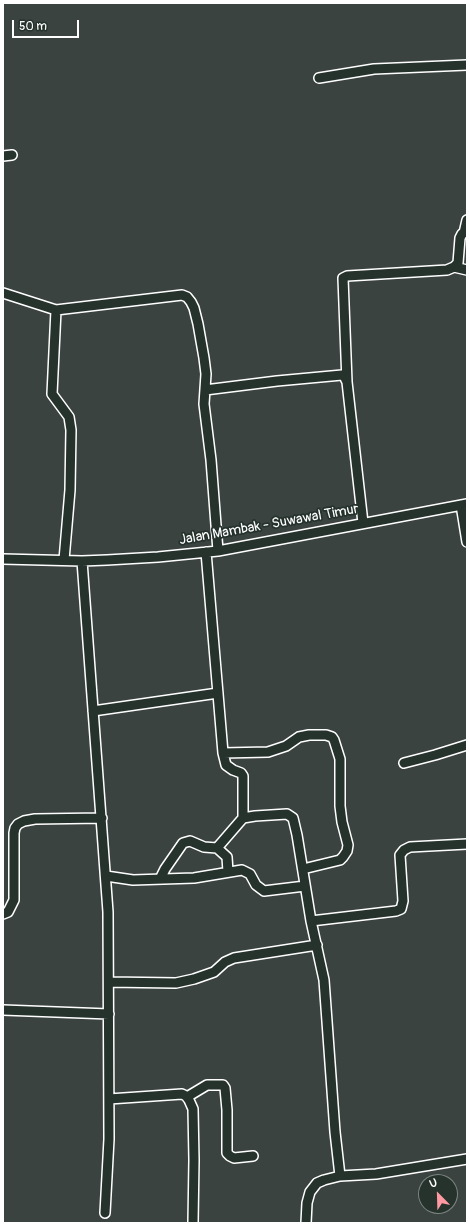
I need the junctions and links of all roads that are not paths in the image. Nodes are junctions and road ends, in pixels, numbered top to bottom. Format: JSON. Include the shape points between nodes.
{"nodes":[{"id":1,"x":467,"y":65,"type":"edge"},
{"id":2,"x":319,"y":78,"type":"dead end"},
{"id":3,"x":467,"y":220,"type":"edge"},
{"id":4,"x":465,"y":231,"type":"edge"},
{"id":5,"x":454,"y":267,"type":"junction"},
{"id":6,"x":467,"y":270,"type":"edge"},
{"id":7,"x":3,"y":293,"type":"edge"},
{"id":8,"x":56,"y":310,"type":"junction"},
{"id":9,"x":347,"y":382,"type":"junction"},
{"id":10,"x":205,"y":390,"type":"junction"},
{"id":11,"x":464,"y":505,"type":"edge"},
{"id":12,"x":363,"y":523,"type":"junction"},
{"id":13,"x":467,"y":542,"type":"edge"},
{"id":14,"x":218,"y":551,"type":"junction"},
{"id":15,"x":206,"y":552,"type":"junction"},
{"id":16,"x":3,"y":559,"type":"edge"},
{"id":17,"x":64,"y":560,"type":"junction"},
{"id":18,"x":82,"y":561,"type":"junction"},
{"id":19,"x":218,"y":694,"type":"junction"},
{"id":20,"x":93,"y":711,"type":"junction"},
{"id":21,"x":467,"y":745,"type":"edge"},
{"id":22,"x":223,"y":753,"type":"junction"},
{"id":23,"x":404,"y":763,"type":"dead end"},
{"id":24,"x":102,"y":818,"type":"junction"},
{"id":25,"x":243,"y":818,"type":"junction"},
{"id":26,"x":467,"y":844,"type":"edge"},
{"id":27,"x":217,"y":848,"type":"junction"},
{"id":28,"x":303,"y":869,"type":"junction"},
{"id":29,"x":228,"y":872,"type":"junction"},
{"id":30,"x":106,"y":876,"type":"junction"},
{"id":31,"x":160,"y":879,"type":"junction"},
{"id":32,"x":306,"y":886,"type":"junction"},
{"id":33,"x":3,"y":914,"type":"edge"},
{"id":34,"x":311,"y":921,"type":"junction"},
{"id":35,"x":317,"y":946,"type":"junction"},
{"id":36,"x":109,"y":982,"type":"junction"},
{"id":37,"x":3,"y":1010,"type":"edge"},
{"id":38,"x":109,"y":1014,"type":"junction"},
{"id":39,"x":188,"y":1097,"type":"junction"},
{"id":40,"x":110,"y":1099,"type":"junction"},
{"id":41,"x":253,"y":1156,"type":"dead end"},
{"id":42,"x":467,"y":1159,"type":"edge"},
{"id":43,"x":340,"y":1176,"type":"junction"},
{"id":44,"x":105,"y":1213,"type":"dead end"},
{"id":45,"x":193,"y":1223,"type":"edge"},
{"id":46,"x":306,"y":1223,"type":"edge"}],
"edges":[{"from":1,"to":2,"type":"street","via":[[380,69]]},
{"from":3,"to":4,"type":"street"},
{"from":4,"to":5,"type":"street","via":[[460,238],[458,263]]},
{"from":5,"to":6,"type":"street"},
{"from":5,"to":9,"type":"street","via":[[447,270],[342,278]]},
{"from":7,"to":8,"type":"street"},
{"from":8,"to":10,"type":"street","via":[[185,296],[194,308],[198,324],[204,358]]},
{"from":8,"to":17,"type":"street","via":[[52,394],[68,417],[71,430],[70,490]]},
{"from":9,"to":10,"type":"street","via":[[342,375]]},
{"from":9,"to":12,"type":"street"},
{"from":10,"to":14,"type":"street","via":[[204,404]]},
{"from":11,"to":12,"type":"street","name":"Jalan Mambak - Suwawal Timur"},
{"from":11,"to":13,"type":"street"},
{"from":12,"to":14,"type":"street","name":"Jalan Mambak - Suwawal Timur"},
{"from":14,"to":15,"type":"street","name":"Jalan Mambak - Suwawal Timur"},
{"from":15,"to":18,"type":"street","name":"Jalan Mambak - Suwawal Timur"},
{"from":15,"to":19,"type":"street"},
{"from":16,"to":17,"type":"street","name":"Jalan Mambak - Suwawal Timur"},
{"from":17,"to":18,"type":"street","name":"Jalan Mambak - Suwawal Timur"},
{"from":18,"to":20,"type":"street"},
{"from":19,"to":20,"type":"street"},
{"from":19,"to":22,"type":"street"},
{"from":20,"to":24,"type":"street"},
{"from":21,"to":23,"type":"street"},
{"from":22,"to":25,"type":"street","via":[[226,765],[243,776]]},
{"from":22,"to":28,"type":"street","via":[[268,752],[286,746],[298,737],[309,735],[326,735],[334,740],[340,759],[340,806],[347,851],[340,860]]},
{"from":24,"to":30,"type":"street"},
{"from":24,"to":33,"type":"street","via":[[35,819],[18,824],[14,833],[14,900],[8,912]]},
{"from":25,"to":27,"type":"street"},
{"from":25,"to":28,"type":"street","via":[[287,814],[293,818]]},
{"from":26,"to":34,"type":"street","via":[[410,847],[404,850],[400,856],[403,901],[401,909]]},
{"from":27,"to":29,"type":"street","via":[[227,857]]},
{"from":27,"to":31,"type":"street","via":[[204,847],[190,841],[183,843]]},
{"from":28,"to":32,"type":"street"},
{"from":29,"to":31,"type":"street","via":[[194,878]]},
{"from":29,"to":32,"type":"street","via":[[247,872],[264,891]]},
{"from":30,"to":31,"type":"street","via":[[133,880]]},
{"from":30,"to":36,"type":"street"},
{"from":32,"to":34,"type":"street"},
{"from":34,"to":35,"type":"street"},
{"from":35,"to":36,"type":"street","via":[[234,958],[214,972],[194,980],[176,983]]},
{"from":35,"to":43,"type":"street","via":[[325,986]]},
{"from":36,"to":38,"type":"street"},
{"from":37,"to":38,"type":"street"},
{"from":38,"to":40,"type":"street"},
{"from":39,"to":40,"type":"street","via":[[182,1094]]},
{"from":39,"to":41,"type":"street","via":[[206,1085],[223,1085],[227,1110],[228,1153],[234,1158]]},
{"from":39,"to":45,"type":"street","via":[[193,1109]]},
{"from":40,"to":44,"type":"street"},
{"from":42,"to":43,"type":"street","via":[[376,1174]]},
{"from":43,"to":46,"type":"street","via":[[317,1183],[310,1192],[306,1204]]}]}
